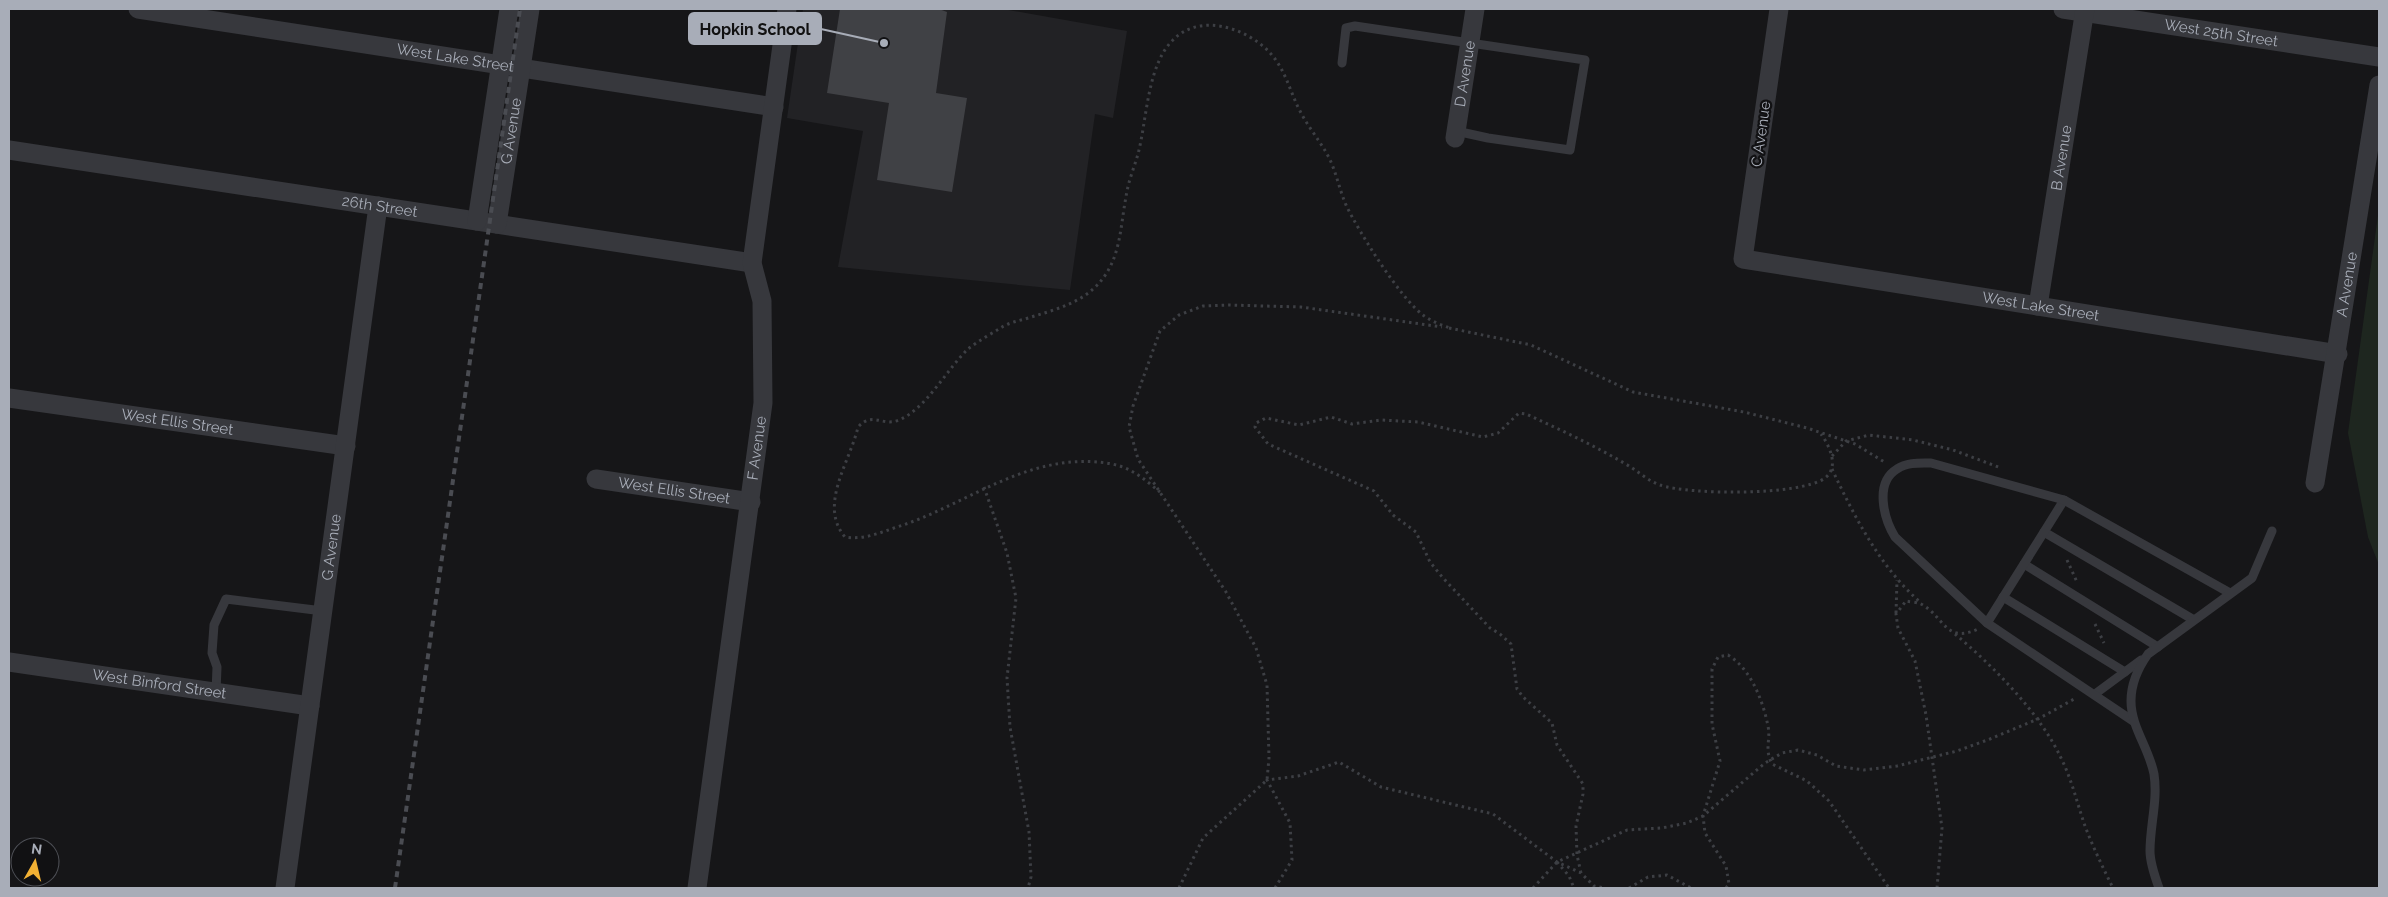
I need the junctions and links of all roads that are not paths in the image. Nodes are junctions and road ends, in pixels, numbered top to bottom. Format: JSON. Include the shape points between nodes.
{"nodes":[{"id":1,"x":138,"y":9,"type":"edge"},
{"id":2,"x":509,"y":9,"type":"edge"},
{"id":3,"x":530,"y":9,"type":"edge"},
{"id":4,"x":787,"y":9,"type":"edge"},
{"id":5,"x":1474,"y":9,"type":"edge"},
{"id":6,"x":1778,"y":9,"type":"edge"},
{"id":7,"x":2063,"y":9,"type":"edge"},
{"id":8,"x":2084,"y":10,"type":"edge"},
{"id":9,"x":1470,"y":42,"type":"junction"},
{"id":10,"x":2379,"y":57,"type":"edge"},
{"id":11,"x":1342,"y":63,"type":"dead end"},
{"id":12,"x":501,"y":65,"type":"junction"},
{"id":13,"x":521,"y":68,"type":"junction"},
{"id":14,"x":2379,"y":84,"type":"edge"},
{"id":15,"x":774,"y":108,"type":"junction"},
{"id":16,"x":1455,"y":135,"type":"joint"},
{"id":17,"x":9,"y":150,"type":"edge"},
{"id":18,"x":378,"y":206,"type":"junction"},
{"id":19,"x":477,"y":222,"type":"junction"},
{"id":20,"x":497,"y":224,"type":"junction"},
{"id":21,"x":1743,"y":259,"type":"joint"},
{"id":22,"x":752,"y":263,"type":"junction"},
{"id":23,"x":2038,"y":306,"type":"junction"},
{"id":24,"x":2338,"y":354,"type":"junction"},
{"id":25,"x":9,"y":398,"type":"edge"},
{"id":26,"x":346,"y":446,"type":"junction"},
{"id":27,"x":596,"y":479,"type":"dead end"},
{"id":28,"x":2316,"y":483,"type":"dead end"},
{"id":29,"x":2064,"y":500,"type":"junction"},
{"id":30,"x":751,"y":502,"type":"junction"},
{"id":31,"x":2272,"y":531,"type":"dead end"},
{"id":32,"x":2044,"y":532,"type":"junction"},
{"id":33,"x":2024,"y":564,"type":"junction"},
{"id":34,"x":2230,"y":593,"type":"junction"},
{"id":35,"x":2004,"y":597,"type":"junction"},
{"id":36,"x":323,"y":611,"type":"junction"},
{"id":37,"x":2194,"y":620,"type":"junction"},
{"id":38,"x":1987,"y":622,"type":"junction"},
{"id":39,"x":2158,"y":647,"type":"junction"},
{"id":40,"x":2148,"y":654,"type":"junction"},
{"id":41,"x":9,"y":662,"type":"edge"},
{"id":42,"x":2125,"y":672,"type":"junction"},
{"id":43,"x":216,"y":692,"type":"junction"},
{"id":44,"x":2095,"y":694,"type":"junction"},
{"id":45,"x":310,"y":706,"type":"junction"},
{"id":46,"x":2133,"y":721,"type":"junction"},
{"id":47,"x":285,"y":888,"type":"edge"},
{"id":48,"x":697,"y":888,"type":"edge"},
{"id":49,"x":2159,"y":888,"type":"edge"}],
"edges":[{"from":1,"to":12,"type":"street","name":"West Lake Street"},
{"from":2,"to":12,"type":"street","name":"G Avenue"},
{"from":3,"to":13,"type":"street","name":"G Avenue"},
{"from":4,"to":15,"type":"street","name":"F Avenue"},
{"from":5,"to":9,"type":"street","name":"D Avenue"},
{"from":6,"to":21,"type":"street","name":"C Avenue"},
{"from":7,"to":8,"type":"street","name":"West 25th Street"},
{"from":8,"to":10,"type":"street","name":"West 25th Street"},
{"from":8,"to":23,"type":"street","name":"B Avenue"},
{"from":9,"to":11,"type":"lane","via":[[1356,26],[1346,28]]},
{"from":9,"to":16,"type":"street","name":"D Avenue"},
{"from":9,"to":16,"type":"lane","via":[[1585,60],[1570,150]]},
{"from":12,"to":13,"type":"street","name":"West Lake Street"},
{"from":12,"to":19,"type":"street","name":"G Avenue"},
{"from":13,"to":15,"type":"street","name":"West Lake Street"},
{"from":13,"to":20,"type":"street","name":"G Avenue"},
{"from":14,"to":24,"type":"street","name":"A Avenue"},
{"from":15,"to":22,"type":"street","name":"F Avenue"},
{"from":17,"to":18,"type":"street","name":"26th Street"},
{"from":18,"to":19,"type":"street","name":"26th Street"},
{"from":18,"to":26,"type":"street","name":"G Avenue"},
{"from":19,"to":20,"type":"street","name":"26th Street"},
{"from":20,"to":22,"type":"street","name":"26th Street"},
{"from":21,"to":23,"type":"street","name":"West Lake Street"},
{"from":22,"to":30,"type":"street","name":"F Avenue","via":[[762,300],[763,403]]},
{"from":23,"to":24,"type":"street","name":"West Lake Street"},
{"from":24,"to":28,"type":"street","name":"A Avenue"},
{"from":25,"to":26,"type":"street","name":"West Ellis Street"},
{"from":26,"to":36,"type":"street","name":"G Avenue"},
{"from":27,"to":30,"type":"street","name":"West Ellis Street"},
{"from":29,"to":32,"type":"lane"},
{"from":29,"to":34,"type":"lane"},
{"from":29,"to":38,"type":"lane","via":[[1931,462],[1909,464],[1896,469],[1889,478],[1883,510],[1895,537]]},
{"from":30,"to":48,"type":"street","name":"F Avenue"},
{"from":31,"to":34,"type":"lane","via":[[2252,578]]},
{"from":32,"to":33,"type":"lane"},
{"from":32,"to":37,"type":"lane"},
{"from":33,"to":35,"type":"lane"},
{"from":33,"to":39,"type":"lane"},
{"from":34,"to":37,"type":"lane"},
{"from":35,"to":38,"type":"lane"},
{"from":35,"to":42,"type":"lane"},
{"from":36,"to":43,"type":"lane","via":[[226,600],[214,625],[212,653],[217,667]]},
{"from":36,"to":45,"type":"street","name":"G Avenue"},
{"from":37,"to":39,"type":"lane"},
{"from":38,"to":44,"type":"lane"},
{"from":39,"to":40,"type":"lane"},
{"from":40,"to":42,"type":"lane"},
{"from":40,"to":46,"type":"lane","via":[[2134,683],[2131,699]]},
{"from":41,"to":43,"type":"street","name":"West Binford Street"},
{"from":42,"to":44,"type":"lane"},
{"from":43,"to":45,"type":"street","name":"West Binford Street"},
{"from":44,"to":46,"type":"lane"},
{"from":45,"to":47,"type":"street","name":"G Avenue"},
{"from":46,"to":49,"type":"lane","via":[[2149,754],[2154,775],[2150,853]]}]}
